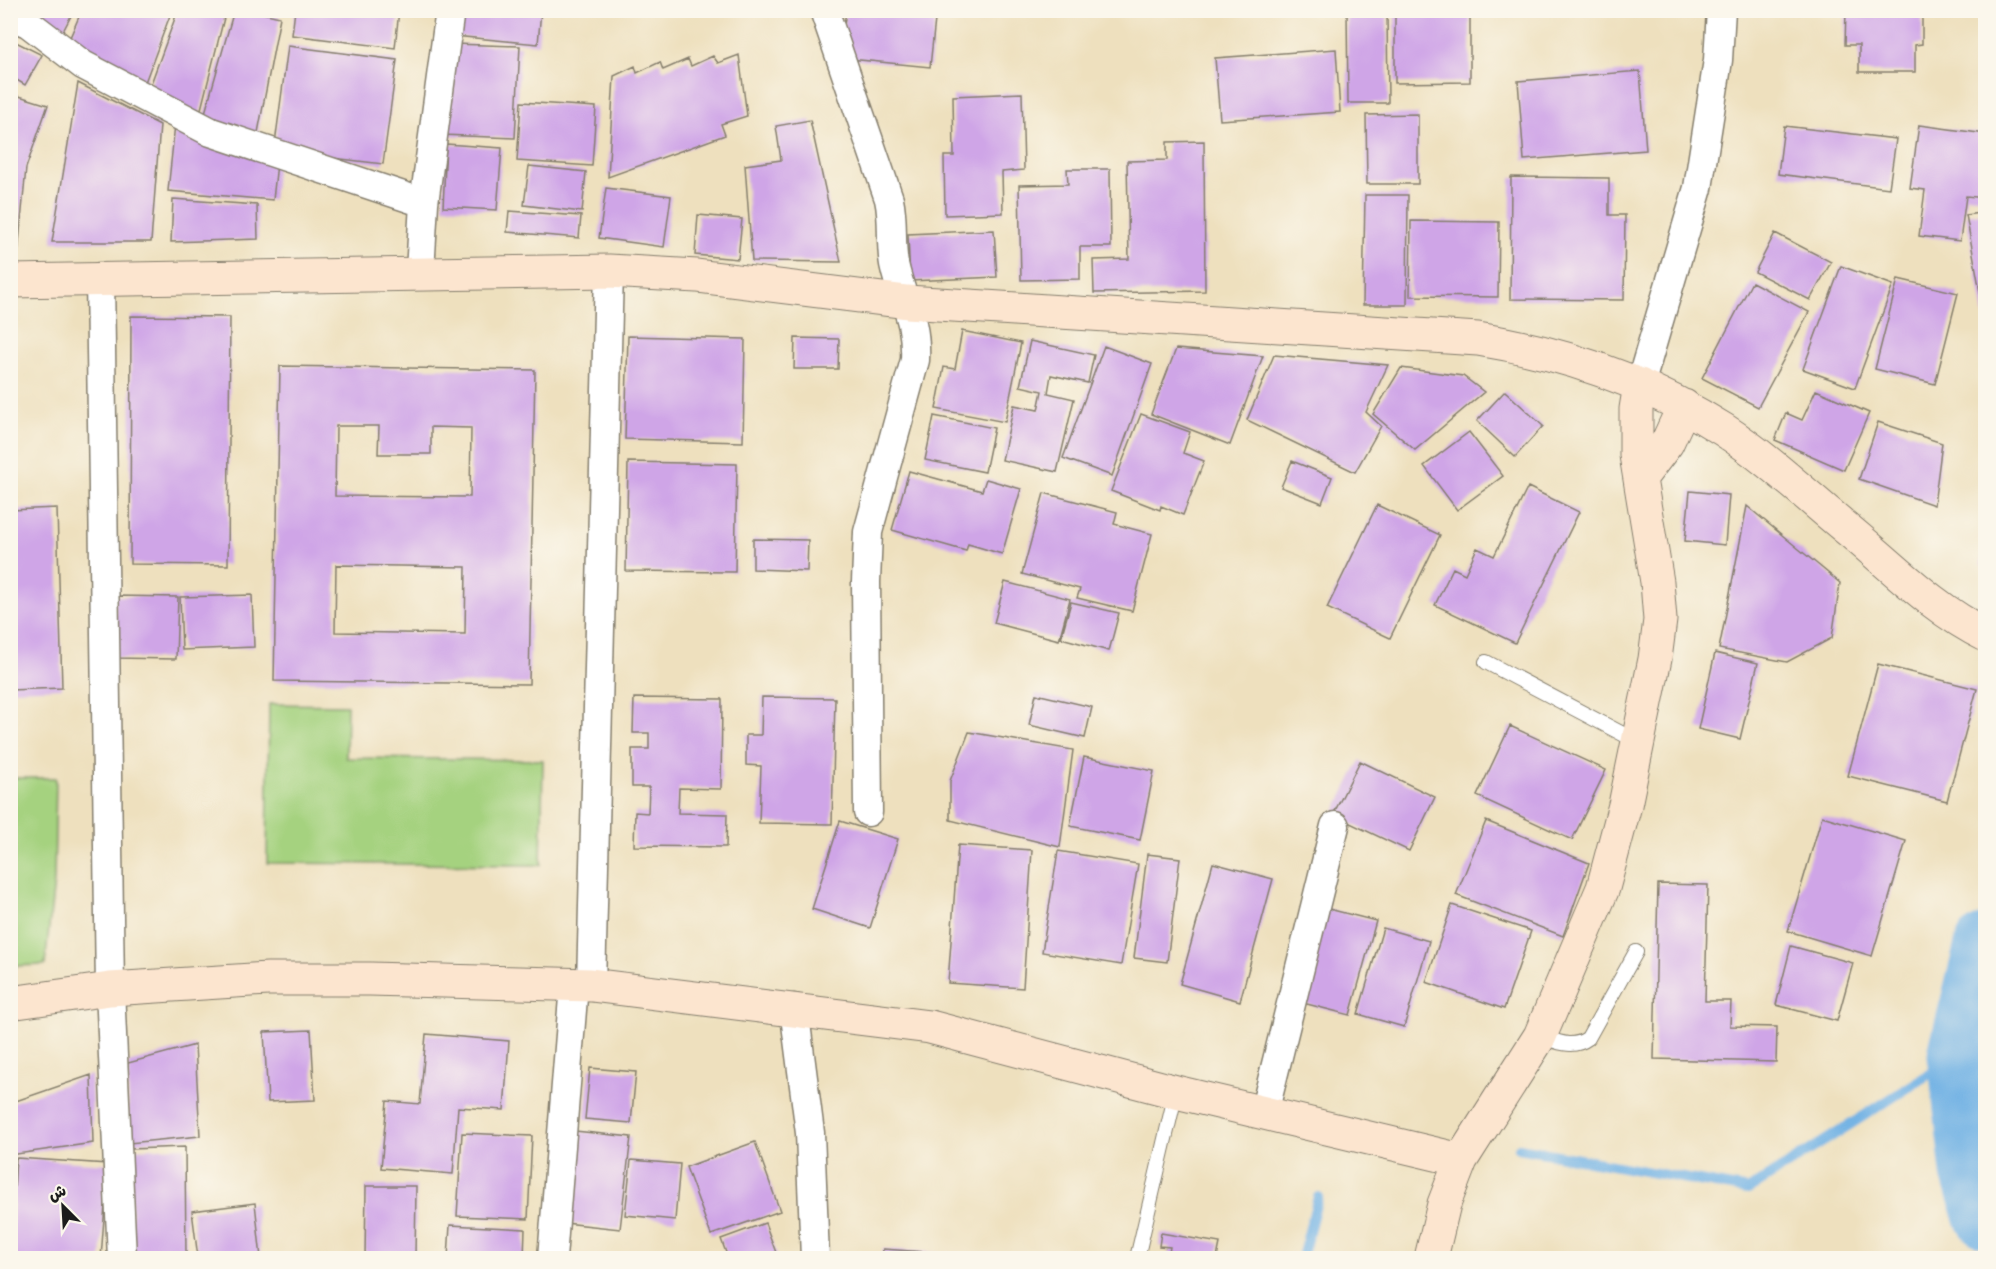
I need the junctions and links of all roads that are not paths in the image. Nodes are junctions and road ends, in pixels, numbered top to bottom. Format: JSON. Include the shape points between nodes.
{"nodes":[{"id":1,"x":450,"y":10,"type":"edge"},
{"id":2,"x":824,"y":10,"type":"edge"},
{"id":3,"x":1721,"y":10,"type":"edge"},
{"id":4,"x":10,"y":16,"type":"edge"},
{"id":5,"x":424,"y":203,"type":"junction"},
{"id":6,"x":609,"y":271,"type":"junction"},
{"id":7,"x":420,"y":272,"type":"junction"},
{"id":8,"x":100,"y":277,"type":"junction"},
{"id":9,"x":10,"y":281,"type":"edge"},
{"id":10,"x":907,"y":302,"type":"junction"},
{"id":11,"x":1640,"y":385,"type":"junction"},
{"id":12,"x":1684,"y":406,"type":"junction"},
{"id":13,"x":1641,"y":477,"type":"junction"},
{"id":14,"x":1986,"y":635,"type":"edge"},
{"id":15,"x":1486,"y":662,"type":"dead end"},
{"id":16,"x":1638,"y":742,"type":"junction"},
{"id":17,"x":868,"y":812,"type":"dead end"},
{"id":18,"x":1335,"y":826,"type":"dead end"},
{"id":19,"x":1636,"y":952,"type":"dead end"},
{"id":20,"x":582,"y":985,"type":"junction"},
{"id":21,"x":110,"y":989,"type":"junction"},
{"id":22,"x":10,"y":1004,"type":"edge"},
{"id":23,"x":794,"y":1008,"type":"junction"},
{"id":24,"x":1539,"y":1036,"type":"junction"},
{"id":25,"x":1176,"y":1092,"type":"junction"},
{"id":26,"x":1264,"y":1113,"type":"junction"},
{"id":27,"x":1461,"y":1160,"type":"junction"},
{"id":28,"x":122,"y":1258,"type":"edge"},
{"id":29,"x":552,"y":1258,"type":"edge"},
{"id":30,"x":815,"y":1258,"type":"edge"},
{"id":31,"x":1137,"y":1258,"type":"edge"},
{"id":32,"x":1431,"y":1258,"type":"edge"}],
"edges":[{"from":1,"to":5,"type":"street"},
{"from":2,"to":10,"type":"street","via":[[889,199],[895,266]]},
{"from":3,"to":11,"type":"street","via":[[1718,60],[1698,188]]},
{"from":4,"to":5,"type":"street","via":[[28,23],[83,65],[212,132]]},
{"from":5,"to":7,"type":"street"},
{"from":6,"to":7,"type":"street"},
{"from":6,"to":10,"type":"street","via":[[697,276]]},
{"from":6,"to":20,"type":"street"},
{"from":7,"to":8,"type":"street"},
{"from":8,"to":9,"type":"street"},
{"from":8,"to":21,"type":"street"},
{"from":10,"to":11,"type":"street","via":[[1478,339],[1557,355]]},
{"from":10,"to":17,"type":"street","via":[[916,338],[915,360],[868,532],[866,555]]},
{"from":11,"to":12,"type":"street"},
{"from":11,"to":13,"type":"street","via":[[1635,433]]},
{"from":12,"to":13,"type":"street","via":[[1667,443]]},
{"from":12,"to":14,"type":"street","via":[[1762,459],[1935,603]]},
{"from":13,"to":16,"type":"street","via":[[1660,620]]},
{"from":15,"to":16,"type":"lane"},
{"from":16,"to":24,"type":"street","via":[[1603,888]]},
{"from":18,"to":26,"type":"street"},
{"from":19,"to":24,"type":"lane","via":[[1588,1038],[1567,1045]]},
{"from":20,"to":21,"type":"street","via":[[279,979]]},
{"from":20,"to":23,"type":"street"},
{"from":20,"to":29,"type":"street"},
{"from":21,"to":22,"type":"street"},
{"from":21,"to":28,"type":"street"},
{"from":23,"to":25,"type":"street","via":[[930,1027]]},
{"from":23,"to":30,"type":"street","via":[[810,1133]]},
{"from":24,"to":27,"type":"street"},
{"from":25,"to":26,"type":"street"},
{"from":25,"to":31,"type":"lane"},
{"from":26,"to":27,"type":"street"},
{"from":27,"to":32,"type":"street","via":[[1444,1204]]}]}
